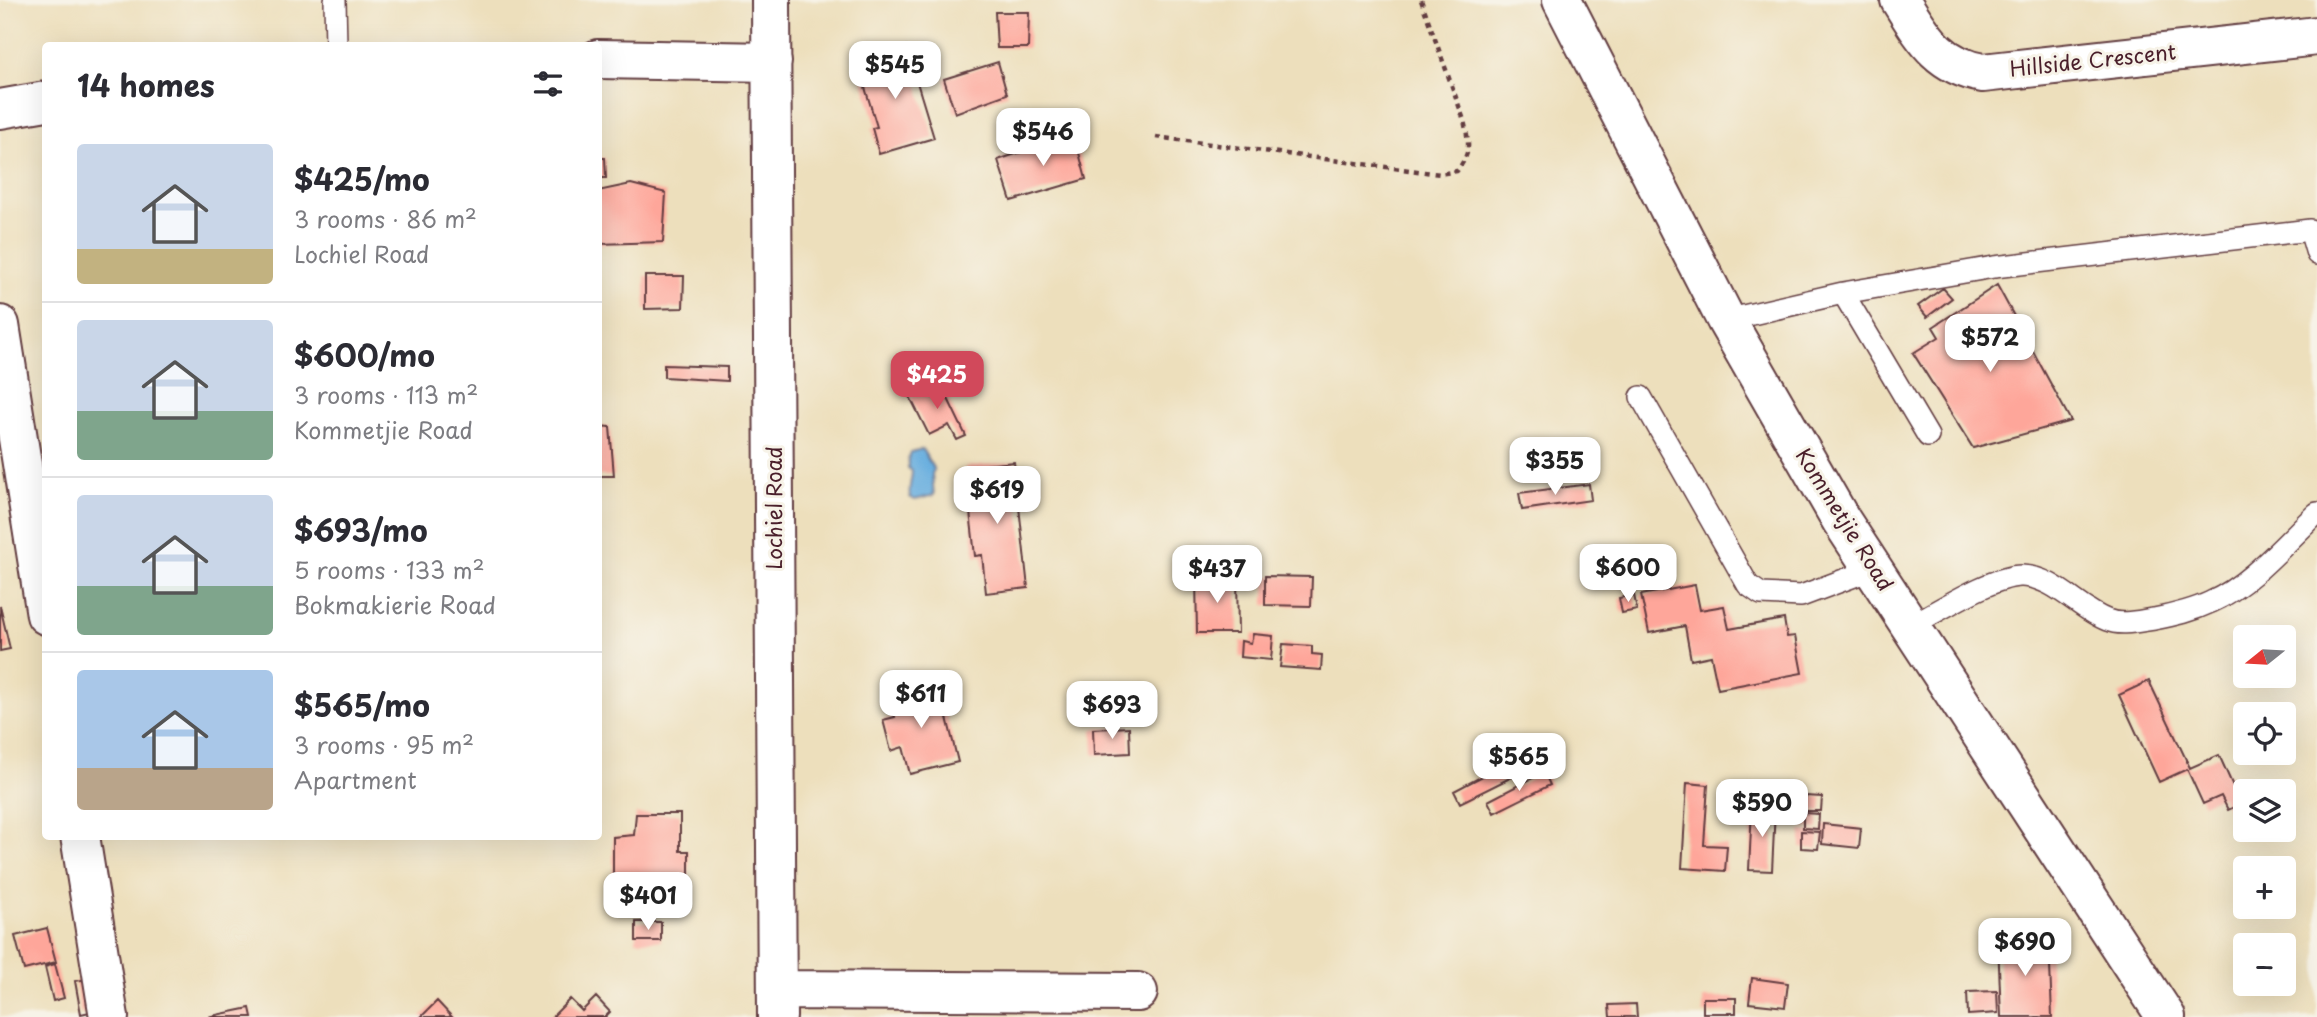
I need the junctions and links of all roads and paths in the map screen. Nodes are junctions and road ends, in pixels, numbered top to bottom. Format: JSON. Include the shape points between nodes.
{"nodes":[{"id":1,"x":335,"y":0,"type":"edge"},
{"id":2,"x":771,"y":0,"type":"edge"},
{"id":3,"x":1421,"y":0,"type":"edge"},
{"id":4,"x":1562,"y":0,"type":"edge"},
{"id":5,"x":1900,"y":0,"type":"edge"},
{"id":6,"x":2317,"y":36,"type":"edge"},
{"id":7,"x":336,"y":42,"type":"edge"},
{"id":8,"x":602,"y":59,"type":"edge"},
{"id":9,"x":772,"y":62,"type":"junction"},
{"id":10,"x":42,"y":102,"type":"edge"},
{"id":11,"x":0,"y":108,"type":"edge"},
{"id":12,"x":1156,"y":136,"type":"dead end"},
{"id":13,"x":2314,"y":230,"type":"edge"},
{"id":14,"x":2317,"y":254,"type":"edge"},
{"id":15,"x":1843,"y":293,"type":"junction"},
{"id":16,"x":1726,"y":320,"type":"junction"},
{"id":17,"x":0,"y":325,"type":"edge"},
{"id":18,"x":1641,"y":397,"type":"dead end"},
{"id":19,"x":1928,"y":436,"type":"dead end"},
{"id":20,"x":2317,"y":513,"type":"edge"},
{"id":21,"x":1872,"y":569,"type":"junction"},
{"id":22,"x":42,"y":590,"type":"edge"},
{"id":23,"x":1910,"y":626,"type":"junction"},
{"id":24,"x":81,"y":840,"type":"edge"},
{"id":25,"x":1138,"y":992,"type":"dead end"},
{"id":26,"x":777,"y":1004,"type":"edge"},
{"id":27,"x":108,"y":1017,"type":"edge"},
{"id":28,"x":2166,"y":1017,"type":"edge"}],
"edges":[{"from":1,"to":7,"type":"lane"},
{"from":2,"to":9,"type":"street","name":"Lochiel Road"},
{"from":3,"to":12,"type":"path","via":[[1464,120],[1467,157],[1457,172],[1440,174]]},
{"from":4,"to":16,"type":"street","name":"Kommetjie Road"},
{"from":5,"to":6,"type":"street","name":"Hillside Crescent","via":[[1947,61],[1983,73]]},
{"from":8,"to":9,"type":"street"},
{"from":9,"to":26,"type":"street","name":"Lochiel Road"},
{"from":10,"to":11,"type":"street"},
{"from":13,"to":14,"type":"lane"},
{"from":13,"to":15,"type":"lane","via":[[1994,267]]},
{"from":15,"to":16,"type":"lane"},
{"from":15,"to":19,"type":"lane"},
{"from":16,"to":21,"type":"street","name":"Kommetjie Road"},
{"from":17,"to":22,"type":"street"},
{"from":18,"to":21,"type":"lane","via":[[1748,585],[1761,594],[1801,596]]},
{"from":20,"to":23,"type":"lane","via":[[2232,590],[2182,614],[2126,624],[2110,622],[2049,584],[2024,576],[1997,581]]},
{"from":21,"to":23,"type":"street","name":"Kommetjie Road"},
{"from":23,"to":28,"type":"street","name":"Kommetjie Road"},
{"from":24,"to":27,"type":"street"},
{"from":25,"to":26,"type":"street"}]}
